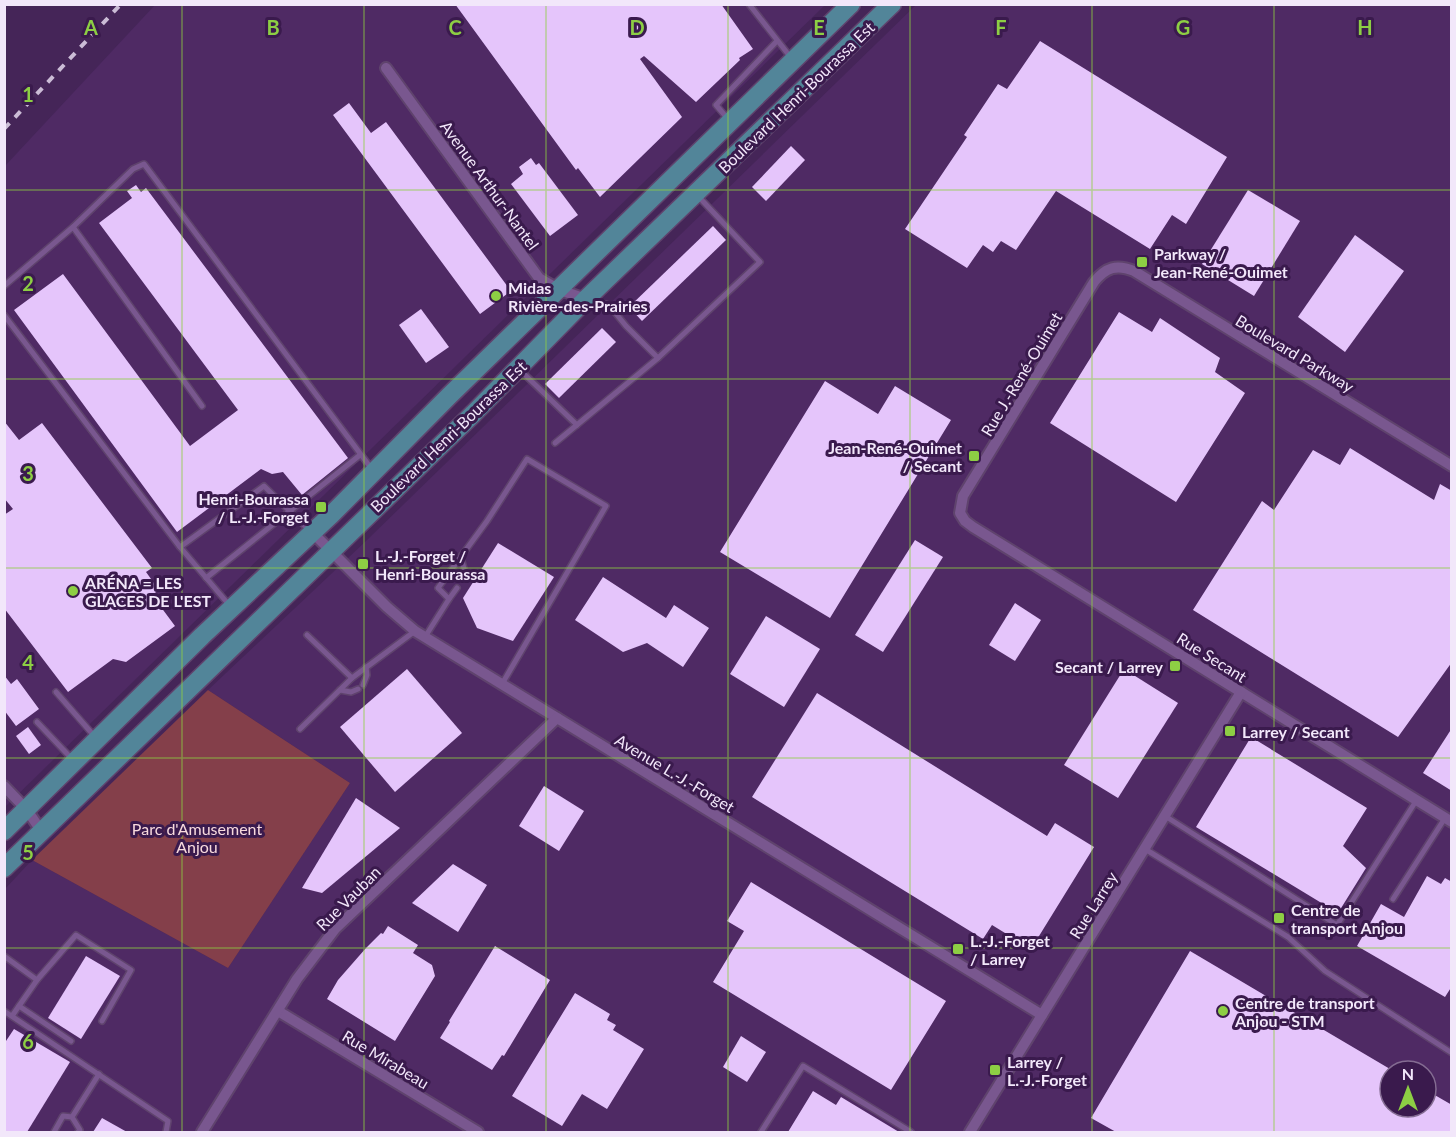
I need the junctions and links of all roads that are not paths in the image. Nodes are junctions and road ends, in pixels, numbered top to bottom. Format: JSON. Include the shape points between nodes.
{"nodes":[{"id":1,"x":749,"y":4,"type":"edge"},
{"id":2,"x":851,"y":4,"type":"edge"},
{"id":3,"x":892,"y":4,"type":"edge"},
{"id":4,"x":777,"y":41,"type":"junction"},
{"id":5,"x":793,"y":61,"type":"junction"},
{"id":6,"x":386,"y":68,"type":"dead end"},
{"id":7,"x":730,"y":121,"type":"junction"},
{"id":8,"x":696,"y":193,"type":"junction"},
{"id":9,"x":74,"y":226,"type":"junction"},
{"id":10,"x":1123,"y":267,"type":"joint"},
{"id":11,"x":4,"y":286,"type":"edge"},
{"id":12,"x":560,"y":290,"type":"junction"},
{"id":13,"x":586,"y":299,"type":"junction"},
{"id":14,"x":4,"y":315,"type":"edge"},
{"id":15,"x":658,"y":358,"type":"junction"},
{"id":16,"x":518,"y":368,"type":"junction"},
{"id":17,"x":202,"y":406,"type":"dead end"},
{"id":18,"x":577,"y":424,"type":"junction"},
{"id":19,"x":555,"y":443,"type":"dead end"},
{"id":20,"x":360,"y":455,"type":"junction"},
{"id":21,"x":1452,"y":466,"type":"edge"},
{"id":22,"x":374,"y":471,"type":"junction"},
{"id":23,"x":291,"y":512,"type":"junction"},
{"id":24,"x":960,"y":513,"type":"joint"},
{"id":25,"x":312,"y":532,"type":"junction"},
{"id":26,"x":180,"y":547,"type":"junction"},
{"id":27,"x":331,"y":550,"type":"junction"},
{"id":28,"x":461,"y":558,"type":"junction"},
{"id":29,"x":206,"y":578,"type":"junction"},
{"id":30,"x":462,"y":578,"type":"dead end"},
{"id":31,"x":457,"y":588,"type":"dead end"},
{"id":32,"x":449,"y":599,"type":"junction"},
{"id":33,"x":232,"y":608,"type":"junction"},
{"id":34,"x":420,"y":634,"type":"junction"},
{"id":35,"x":308,"y":635,"type":"dead end"},
{"id":36,"x":366,"y":668,"type":"junction"},
{"id":37,"x":352,"y":678,"type":"junction"},
{"id":38,"x":502,"y":684,"type":"junction"},
{"id":39,"x":340,"y":690,"type":"junction"},
{"id":40,"x":56,"y":692,"type":"dead end"},
{"id":41,"x":1241,"y":692,"type":"junction"},
{"id":42,"x":557,"y":718,"type":"junction"},
{"id":43,"x":37,"y":722,"type":"dead end"},
{"id":44,"x":300,"y":729,"type":"dead end"},
{"id":45,"x":97,"y":739,"type":"junction"},
{"id":46,"x":75,"y":762,"type":"junction"},
{"id":47,"x":4,"y":786,"type":"edge"},
{"id":48,"x":1416,"y":801,"type":"junction"},
{"id":49,"x":27,"y":810,"type":"junction"},
{"id":50,"x":1165,"y":816,"type":"junction"},
{"id":51,"x":1448,"y":820,"type":"edge"},
{"id":52,"x":4,"y":831,"type":"edge"},
{"id":53,"x":42,"y":832,"type":"junction"},
{"id":54,"x":1145,"y":849,"type":"junction"},
{"id":55,"x":4,"y":868,"type":"edge"},
{"id":56,"x":1393,"y":899,"type":"dead end"},
{"id":57,"x":4,"y":956,"type":"edge"},
{"id":58,"x":37,"y":980,"type":"junction"},
{"id":59,"x":19,"y":1006,"type":"junction"},
{"id":60,"x":4,"y":1011,"type":"edge"},
{"id":61,"x":278,"y":1011,"type":"junction"},
{"id":62,"x":1042,"y":1014,"type":"junction"},
{"id":63,"x":12,"y":1016,"type":"junction"},
{"id":64,"x":102,"y":1021,"type":"dead end"},
{"id":65,"x":71,"y":1041,"type":"dead end"},
{"id":66,"x":1452,"y":1053,"type":"edge"},
{"id":67,"x":99,"y":1074,"type":"junction"},
{"id":68,"x":72,"y":1117,"type":"junction"},
{"id":69,"x":54,"y":1132,"type":"edge"},
{"id":70,"x":78,"y":1132,"type":"edge"},
{"id":71,"x":166,"y":1132,"type":"edge"},
{"id":72,"x":202,"y":1132,"type":"edge"},
{"id":73,"x":478,"y":1132,"type":"edge"},
{"id":74,"x":761,"y":1132,"type":"edge"},
{"id":75,"x":911,"y":1132,"type":"edge"},
{"id":76,"x":970,"y":1132,"type":"edge"}],
"edges":[{"from":1,"to":4,"type":"lane"},
{"from":2,"to":5,"type":"main road","name":"Boulevard Henri-Bourassa Est"},
{"from":3,"to":8,"type":"main road","name":"Boulevard Henri-Bourassa Est"},
{"from":4,"to":5,"type":"lane"},
{"from":4,"to":7,"type":"lane","via":[[716,105]]},
{"from":5,"to":7,"type":"main road","name":"Boulevard Henri-Bourassa Est"},
{"from":6,"to":12,"type":"street","name":"Avenue Arthur-Nantel","via":[[539,278]]},
{"from":7,"to":12,"type":"main road","name":"Boulevard Henri-Bourassa Est"},
{"from":8,"to":13,"type":"main road","name":"Boulevard Henri-Bourassa Est"},
{"from":8,"to":15,"type":"lane","via":[[760,262]]},
{"from":9,"to":11,"type":"lane"},
{"from":9,"to":17,"type":"lane"},
{"from":9,"to":20,"type":"lane","via":[[133,169],[144,164]]},
{"from":10,"to":21,"type":"street","name":"Boulevard Parkway"},
{"from":10,"to":24,"type":"street","name":"Rue J.-René-Ouimet","via":[[1111,267],[1094,282],[963,496]]},
{"from":12,"to":13,"type":"street","name":"Avenue Arthur-Nantel"},
{"from":12,"to":22,"type":"main road","name":"Boulevard Henri-Bourassa Est"},
{"from":13,"to":15,"type":"lane","via":[[609,305]]},
{"from":13,"to":16,"type":"main road","name":"Boulevard Henri-Bourassa Est"},
{"from":14,"to":26,"type":"lane"},
{"from":15,"to":18,"type":"lane"},
{"from":16,"to":18,"type":"lane"},
{"from":16,"to":27,"type":"main road","name":"Boulevard Henri-Bourassa Est"},
{"from":18,"to":19,"type":"lane"},
{"from":20,"to":22,"type":"lane"},
{"from":20,"to":23,"type":"lane"},
{"from":22,"to":25,"type":"main road","name":"Boulevard Henri-Bourassa Est"},
{"from":23,"to":25,"type":"lane"},
{"from":23,"to":26,"type":"lane","via":[[264,486]]},
{"from":23,"to":29,"type":"lane"},
{"from":24,"to":41,"type":"street","name":"Rue Secant","via":[[973,527]]},
{"from":25,"to":27,"type":"street","name":"Avenue L.-J.-Forget"},
{"from":25,"to":33,"type":"main road","name":"Boulevard Henri-Bourassa Est"},
{"from":26,"to":29,"type":"lane"},
{"from":27,"to":34,"type":"street","name":"Avenue L.-J.-Forget","via":[[387,607]]},
{"from":27,"to":53,"type":"main road","name":"Boulevard Henri-Bourassa Est"},
{"from":28,"to":30,"type":"lane","via":[[465,572]]},
{"from":28,"to":32,"type":"lane","via":[[438,588]]},
{"from":28,"to":38,"type":"lane","via":[[527,459],[606,506]]},
{"from":29,"to":33,"type":"lane"},
{"from":31,"to":32,"type":"lane"},
{"from":32,"to":34,"type":"lane"},
{"from":33,"to":45,"type":"main road","name":"Boulevard Henri-Bourassa Est"},
{"from":34,"to":36,"type":"lane"},
{"from":34,"to":38,"type":"street","name":"Avenue L.-J.-Forget"},
{"from":35,"to":37,"type":"lane"},
{"from":36,"to":37,"type":"lane"},
{"from":36,"to":39,"type":"lane","via":[[367,675],[360,687],[351,692]]},
{"from":37,"to":39,"type":"lane"},
{"from":38,"to":42,"type":"street","name":"Avenue L.-J.-Forget"},
{"from":39,"to":44,"type":"lane"},
{"from":40,"to":45,"type":"lane"},
{"from":41,"to":48,"type":"street","name":"Rue Secant"},
{"from":41,"to":50,"type":"street","name":"Rue Larrey"},
{"from":42,"to":61,"type":"street","name":"Rue Vauban","via":[[335,929]]},
{"from":42,"to":62,"type":"street","name":"Avenue L.-J.-Forget"},
{"from":43,"to":46,"type":"lane"},
{"from":45,"to":46,"type":"main road","name":"Boulevard Henri-Bourassa Est"},
{"from":46,"to":49,"type":"main road","name":"Boulevard Henri-Bourassa Est"},
{"from":47,"to":49,"type":"street"},
{"from":48,"to":50,"type":"lane","via":[[1337,925]]},
{"from":48,"to":51,"type":"street","name":"Rue Secant"},
{"from":49,"to":52,"type":"main road","name":"Boulevard Henri-Bourassa Est"},
{"from":49,"to":53,"type":"street"},
{"from":50,"to":54,"type":"street","name":"Rue Larrey"},
{"from":51,"to":56,"type":"lane"},
{"from":53,"to":55,"type":"main road","name":"Boulevard Henri-Bourassa Est"},
{"from":54,"to":62,"type":"street","name":"Rue Larrey"},
{"from":54,"to":66,"type":"lane","via":[[1288,937],[1325,971]]},
{"from":57,"to":58,"type":"lane"},
{"from":58,"to":59,"type":"lane"},
{"from":58,"to":64,"type":"lane","via":[[76,935],[131,970]]},
{"from":59,"to":63,"type":"lane"},
{"from":59,"to":65,"type":"lane"},
{"from":60,"to":63,"type":"lane"},
{"from":61,"to":72,"type":"street","name":"Rue Vauban"},
{"from":61,"to":73,"type":"street","name":"Rue Mirabeau"},
{"from":62,"to":76,"type":"street","name":"Rue Larrey"},
{"from":63,"to":67,"type":"lane"},
{"from":67,"to":68,"type":"lane"},
{"from":67,"to":71,"type":"lane","via":[[168,1121]]},
{"from":68,"to":69,"type":"lane","via":[[63,1116]]},
{"from":68,"to":70,"type":"lane"},
{"from":74,"to":75,"type":"lane","via":[[803,1066]]}]}
